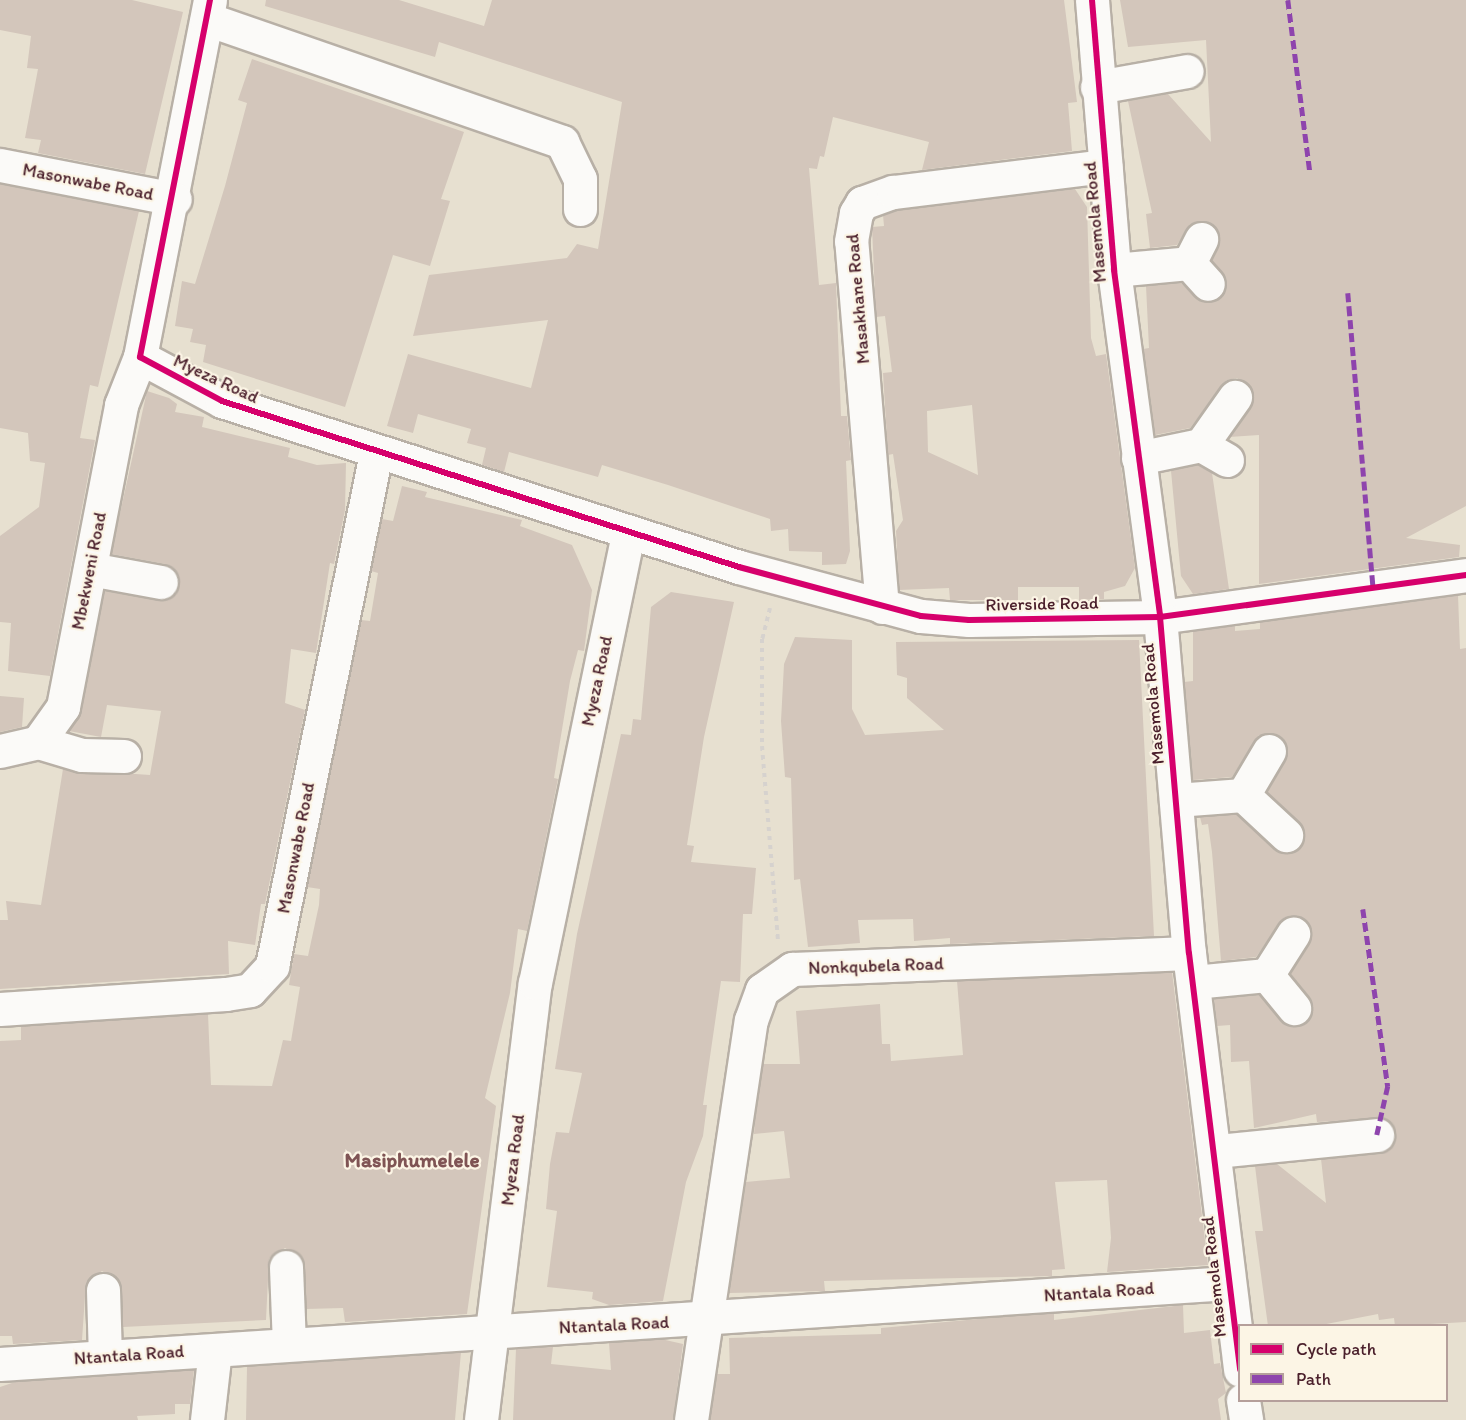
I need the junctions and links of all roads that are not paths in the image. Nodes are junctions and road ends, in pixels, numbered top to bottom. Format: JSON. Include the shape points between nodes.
{"nodes":[{"id":1,"x":1092,"y":0,"type":"edge"},
{"id":2,"x":208,"y":9,"type":"edge"},
{"id":3,"x":1187,"y":71,"type":"dead end"},
{"id":4,"x":1096,"y":87,"type":"junction"},
{"id":5,"x":0,"y":165,"type":"edge"},
{"id":6,"x":1105,"y":166,"type":"junction"},
{"id":7,"x":175,"y":199,"type":"junction"},
{"id":8,"x":580,"y":209,"type":"dead end"},
{"id":9,"x":1199,"y":262,"type":"dead end"},
{"id":10,"x":1114,"y":270,"type":"junction"},
{"id":11,"x":140,"y":357,"type":"junction"},
{"id":12,"x":1235,"y":397,"type":"dead end"},
{"id":13,"x":376,"y":453,"type":"junction"},
{"id":14,"x":1138,"y":458,"type":"junction"},
{"id":15,"x":628,"y":532,"type":"junction"},
{"id":16,"x":90,"y":569,"type":"junction"},
{"id":17,"x":1466,"y":575,"type":"edge"},
{"id":18,"x":161,"y":582,"type":"dead end"},
{"id":19,"x":882,"y":607,"type":"junction"},
{"id":20,"x":1160,"y":617,"type":"junction"},
{"id":21,"x":38,"y":742,"type":"junction"},
{"id":22,"x":0,"y":750,"type":"edge"},
{"id":23,"x":1269,"y":752,"type":"dead end"},
{"id":24,"x":124,"y":756,"type":"dead end"},
{"id":25,"x":1243,"y":795,"type":"junction"},
{"id":26,"x":1176,"y":800,"type":"junction"},
{"id":27,"x":1286,"y":835,"type":"dead end"},
{"id":28,"x":1293,"y":934,"type":"dead end"},
{"id":29,"x":1192,"y":967,"type":"junction"},
{"id":30,"x":1267,"y":975,"type":"junction"},
{"id":31,"x":1294,"y":1008,"type":"dead end"},
{"id":32,"x":0,"y":1009,"type":"edge"},
{"id":33,"x":1377,"y":1135,"type":"dead end"},
{"id":34,"x":1217,"y":1151,"type":"junction"},
{"id":35,"x":286,"y":1267,"type":"dead end"},
{"id":36,"x":1228,"y":1283,"type":"junction"},
{"id":37,"x":103,"y":1290,"type":"dead end"},
{"id":38,"x":703,"y":1320,"type":"junction"},
{"id":39,"x":492,"y":1331,"type":"junction"},
{"id":40,"x":289,"y":1344,"type":"junction"},
{"id":41,"x":215,"y":1350,"type":"junction"},
{"id":42,"x":105,"y":1356,"type":"junction"},
{"id":43,"x":1238,"y":1362,"type":"edge"},
{"id":44,"x":0,"y":1364,"type":"edge"},
{"id":45,"x":1243,"y":1402,"type":"edge"},
{"id":46,"x":207,"y":1420,"type":"edge"},
{"id":47,"x":481,"y":1420,"type":"edge"},
{"id":48,"x":691,"y":1420,"type":"edge"},
{"id":49,"x":1246,"y":1420,"type":"edge"}],
"edges":[{"from":1,"to":4,"type":"street","name":"Masemola Road"},
{"from":2,"to":7,"type":"street"},
{"from":2,"to":8,"type":"street","via":[[555,139],[574,160]]},
{"from":3,"to":4,"type":"street"},
{"from":4,"to":6,"type":"street","name":"Masemola Road"},
{"from":5,"to":7,"type":"street","name":"Masonwabe Road"},
{"from":6,"to":10,"type":"street","name":"Masemola Road"},
{"from":6,"to":19,"type":"street","name":"Masakhane Road","via":[[893,192],[868,200],[856,213],[851,241]]},
{"from":7,"to":11,"type":"street"},
{"from":9,"to":10,"type":"street"},
{"from":10,"to":14,"type":"street","name":"Masemola Road"},
{"from":11,"to":13,"type":"street","name":"Myeza Road","via":[[222,401]]},
{"from":11,"to":16,"type":"street","name":"Mbekweni Road","via":[[121,405]]},
{"from":12,"to":14,"type":"street","via":[[1214,452]]},
{"from":13,"to":15,"type":"street","name":"Myeza Road"},
{"from":13,"to":32,"type":"street","name":"Masonwabe Road","via":[[272,966],[250,990],[226,994]]},
{"from":14,"to":20,"type":"street","name":"Masemola Road"},
{"from":15,"to":19,"type":"street","name":"Riverside Road"},
{"from":15,"to":39,"type":"street","name":"Myeza Road","via":[[535,983]]},
{"from":16,"to":18,"type":"street"},
{"from":16,"to":21,"type":"street","name":"Mbekweni Road","via":[[63,707]]},
{"from":17,"to":20,"type":"street","name":"Riverside Road"},
{"from":19,"to":20,"type":"street","name":"Riverside Road","via":[[969,620]]},
{"from":20,"to":26,"type":"street","name":"Masemola Road"},
{"from":21,"to":22,"type":"street"},
{"from":21,"to":24,"type":"street","via":[[100,758]]},
{"from":23,"to":25,"type":"street"},
{"from":25,"to":26,"type":"street"},
{"from":25,"to":27,"type":"street"},
{"from":26,"to":29,"type":"street","name":"Masemola Road"},
{"from":28,"to":30,"type":"street"},
{"from":29,"to":30,"type":"street","name":"Nonkqubela Road"},
{"from":29,"to":34,"type":"street","name":"Masemola Road"},
{"from":29,"to":38,"type":"street","name":"Nonkqubela Road","via":[[792,969],[762,990],[754,1004]]},
{"from":30,"to":31,"type":"street"},
{"from":33,"to":34,"type":"street"},
{"from":34,"to":36,"type":"street","name":"Masemola Road"},
{"from":35,"to":40,"type":"street"},
{"from":36,"to":38,"type":"street","name":"Ntantala Road"},
{"from":36,"to":43,"type":"street","name":"Masemola Road"},
{"from":37,"to":42,"type":"street"},
{"from":38,"to":39,"type":"street","name":"Ntantala Road"},
{"from":38,"to":48,"type":"street","name":"Nonkqubela Road"},
{"from":39,"to":40,"type":"street","name":"Ntantala Road"},
{"from":39,"to":47,"type":"street","name":"Myeza Road"},
{"from":40,"to":41,"type":"street","name":"Ntantala Road"},
{"from":41,"to":42,"type":"street","name":"Ntantala Road"},
{"from":41,"to":46,"type":"street"},
{"from":42,"to":44,"type":"street","name":"Ntantala Road"},
{"from":45,"to":49,"type":"street"}]}
